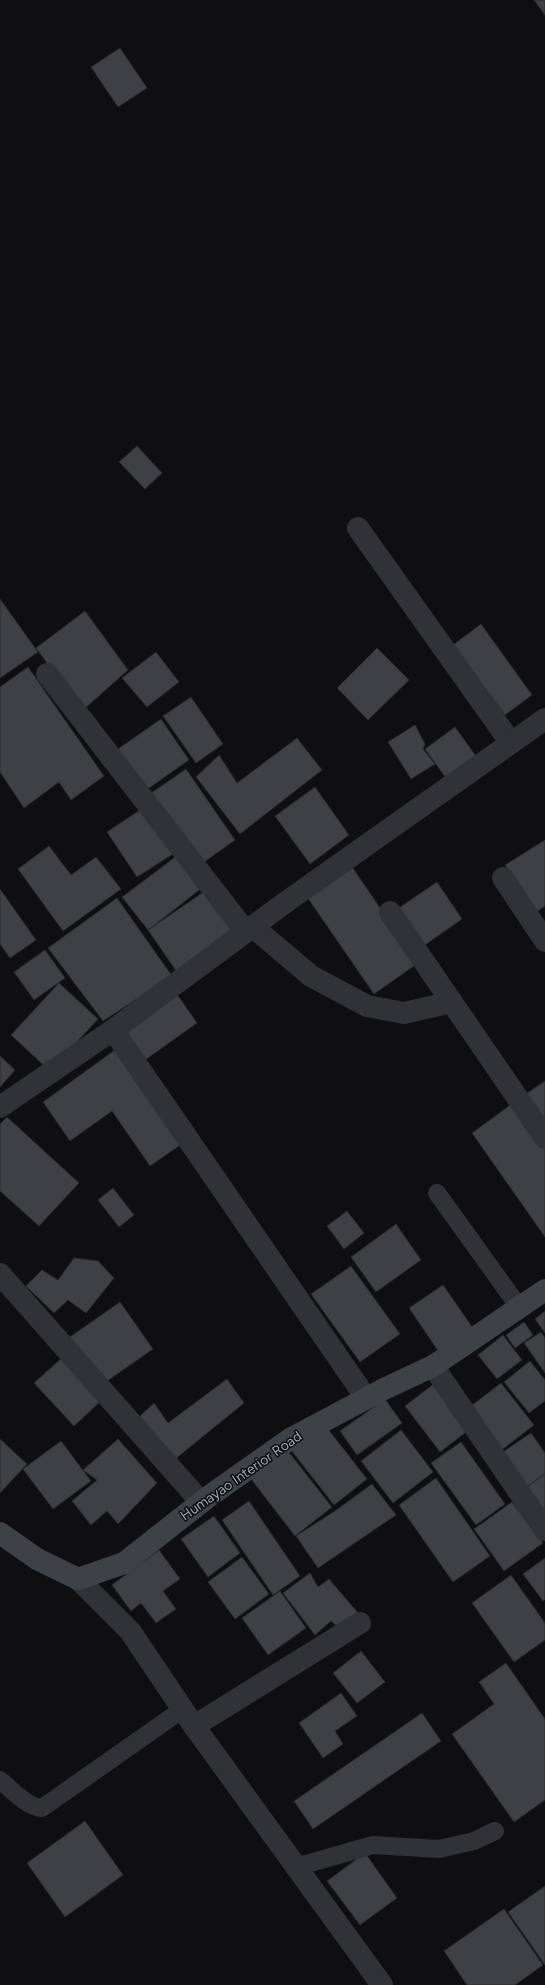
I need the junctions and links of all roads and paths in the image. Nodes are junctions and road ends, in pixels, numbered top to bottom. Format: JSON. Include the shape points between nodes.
{"nodes":[{"id":1,"x":358,"y":528,"type":"dead end"},
{"id":2,"x":47,"y":674,"type":"dead end"},
{"id":3,"x":545,"y":719,"type":"edge"},
{"id":4,"x":510,"y":743,"type":"junction"},
{"id":5,"x":503,"y":878,"type":"dead end"},
{"id":6,"x":390,"y":912,"type":"dead end"},
{"id":7,"x":250,"y":929,"type":"junction"},
{"id":8,"x":545,"y":942,"type":"edge"},
{"id":9,"x":452,"y":1002,"type":"junction"},
{"id":10,"x":113,"y":1030,"type":"junction"},
{"id":11,"x":0,"y":1107,"type":"edge"},
{"id":12,"x":545,"y":1138,"type":"edge"},
{"id":13,"x":437,"y":1193,"type":"dead end"},
{"id":14,"x":0,"y":1274,"type":"edge"},
{"id":15,"x":545,"y":1290,"type":"edge"},
{"id":16,"x":520,"y":1307,"type":"junction"},
{"id":17,"x":433,"y":1366,"type":"junction"},
{"id":18,"x":366,"y":1398,"type":"junction"},
{"id":19,"x":201,"y":1502,"type":"junction"},
{"id":20,"x":545,"y":1530,"type":"edge"},
{"id":21,"x":0,"y":1533,"type":"edge"},
{"id":22,"x":78,"y":1579,"type":"junction"},
{"id":23,"x":360,"y":1623,"type":"dead end"},
{"id":24,"x":188,"y":1718,"type":"junction"},
{"id":25,"x":0,"y":1780,"type":"edge"},
{"id":26,"x":496,"y":1831,"type":"dead end"},
{"id":27,"x":296,"y":1867,"type":"junction"},
{"id":28,"x":382,"y":1985,"type":"edge"}],
"edges":[{"from":1,"to":4,"type":"street"},
{"from":2,"to":7,"type":"street"},
{"from":3,"to":4,"type":"street"},
{"from":4,"to":7,"type":"street"},
{"from":5,"to":8,"type":"street"},
{"from":6,"to":9,"type":"street"},
{"from":7,"to":9,"type":"street","via":[[311,976],[367,1006],[404,1013]]},
{"from":7,"to":10,"type":"street"},
{"from":9,"to":12,"type":"street"},
{"from":10,"to":11,"type":"street"},
{"from":10,"to":18,"type":"street"},
{"from":13,"to":16,"type":"lane"},
{"from":14,"to":19,"type":"street"},
{"from":15,"to":16,"type":"street","name":"Humayao Interior Road"},
{"from":16,"to":17,"type":"street","name":"Humayao Interior Road"},
{"from":17,"to":18,"type":"street","name":"Humayao Interior Road"},
{"from":17,"to":20,"type":"street"},
{"from":18,"to":19,"type":"street","name":"Humayao Interior Road","via":[[290,1439]]},
{"from":19,"to":22,"type":"street","name":"Humayao Interior Road","via":[[124,1563]]},
{"from":21,"to":22,"type":"street","via":[[37,1559]]},
{"from":22,"to":24,"type":"street","via":[[130,1631]]},
{"from":23,"to":24,"type":"street"},
{"from":24,"to":25,"type":"lane","via":[[42,1808],[27,1802]]},
{"from":24,"to":27,"type":"street"},
{"from":26,"to":27,"type":"lane","via":[[474,1841],[438,1849],[373,1845]]},
{"from":27,"to":28,"type":"street"}]}
